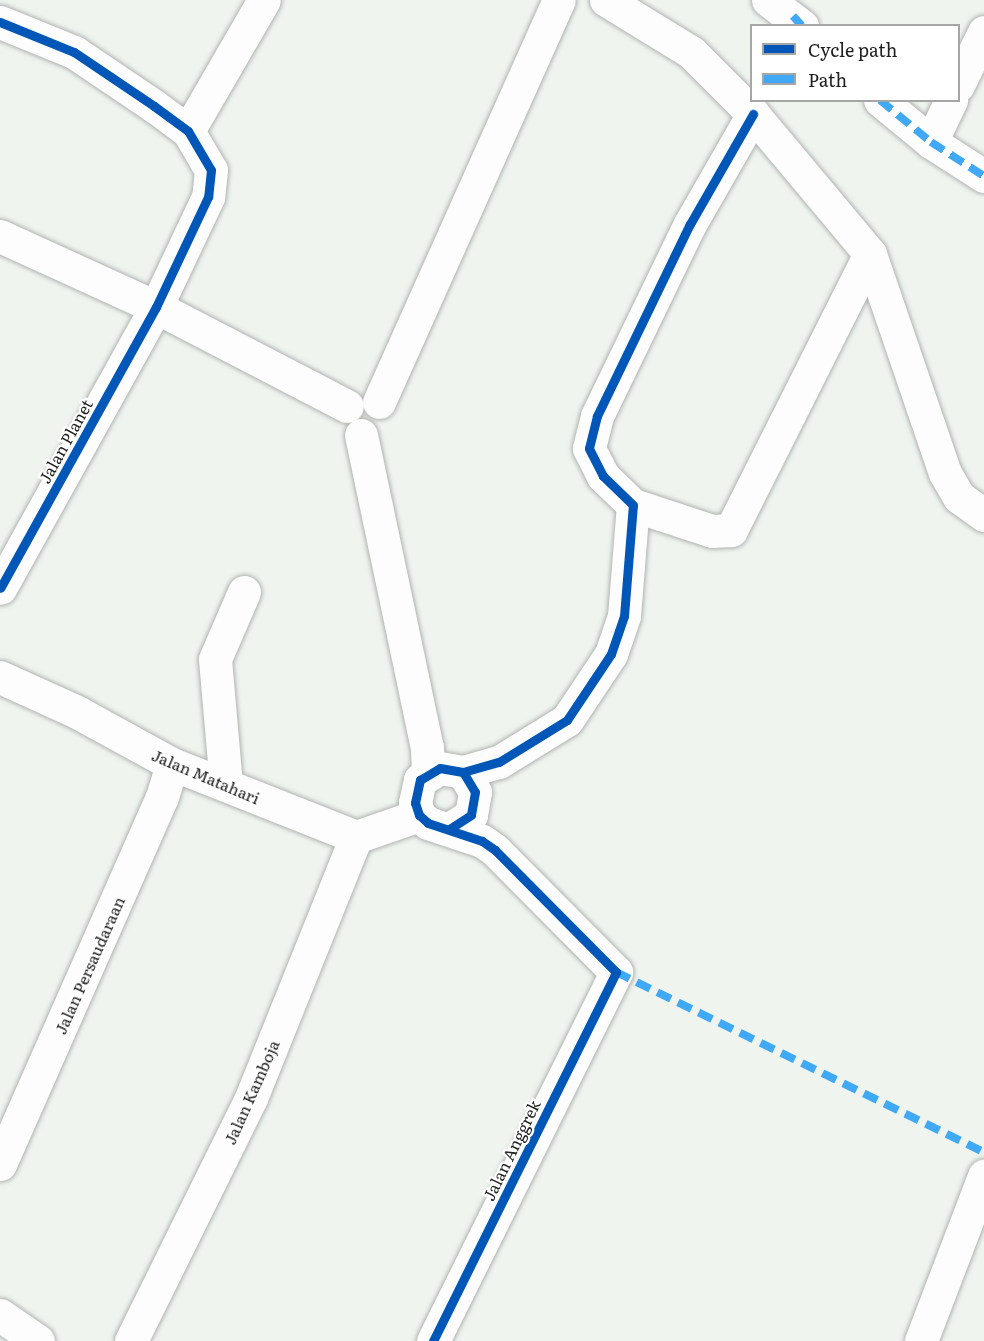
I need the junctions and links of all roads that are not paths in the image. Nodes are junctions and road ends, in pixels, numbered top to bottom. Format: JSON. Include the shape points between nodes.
{"nodes":[{"id":1,"x":264,"y":0,"type":"edge"},
{"id":2,"x":559,"y":0,"type":"edge"},
{"id":3,"x":606,"y":0,"type":"edge"},
{"id":4,"x":0,"y":22,"type":"edge"},
{"id":5,"x":984,"y":32,"type":"edge"},
{"id":6,"x":960,"y":81,"type":"edge"},
{"id":7,"x":882,"y":102,"type":"edge"},
{"id":8,"x":950,"y":102,"type":"edge"},
{"id":9,"x":753,"y":114,"type":"junction"},
{"id":10,"x":188,"y":131,"type":"junction"},
{"id":11,"x":931,"y":142,"type":"junction"},
{"id":12,"x":984,"y":176,"type":"edge"},
{"id":13,"x":0,"y":236,"type":"edge"},
{"id":14,"x":870,"y":254,"type":"junction"},
{"id":15,"x":156,"y":308,"type":"junction"},
{"id":16,"x":363,"y":404,"type":"junction"},
{"id":17,"x":633,"y":505,"type":"junction"},
{"id":18,"x":984,"y":515,"type":"edge"},
{"id":19,"x":0,"y":588,"type":"edge"},
{"id":20,"x":244,"y":592,"type":"dead end"},
{"id":21,"x":0,"y":677,"type":"edge"},
{"id":22,"x":172,"y":764,"type":"junction"},
{"id":23,"x":428,"y":772,"type":"junction"},
{"id":24,"x":463,"y":772,"type":"junction"},
{"id":25,"x":226,"y":785,"type":"junction"},
{"id":26,"x":419,"y":815,"type":"junction"},
{"id":27,"x":451,"y":828,"type":"junction"},
{"id":28,"x":356,"y":837,"type":"junction"},
{"id":29,"x":0,"y":1164,"type":"edge"},
{"id":30,"x":984,"y":1176,"type":"edge"},
{"id":31,"x":0,"y":1315,"type":"edge"},
{"id":32,"x":924,"y":1340,"type":"edge"},
{"id":33,"x":38,"y":1341,"type":"edge"},
{"id":34,"x":131,"y":1341,"type":"edge"},
{"id":35,"x":433,"y":1341,"type":"edge"}],
"edges":[{"from":1,"to":10,"type":"street"},
{"from":2,"to":16,"type":"street"},
{"from":3,"to":9,"type":"street","via":[[691,52]]},
{"from":4,"to":10,"type":"street","via":[[74,52]]},
{"from":5,"to":6,"type":"street"},
{"from":7,"to":11,"type":"street"},
{"from":8,"to":11,"type":"street"},
{"from":9,"to":14,"type":"street"},
{"from":9,"to":17,"type":"street","via":[[690,224],[597,416],[589,448],[603,476]]},
{"from":10,"to":15,"type":"street","name":"Jalan Planet","via":[[211,170],[208,197]]},
{"from":11,"to":12,"type":"street"},
{"from":13,"to":15,"type":"street"},
{"from":14,"to":17,"type":"street","via":[[731,530],[712,531]]},
{"from":14,"to":18,"type":"street","via":[[945,473],[959,497]]},
{"from":15,"to":16,"type":"street"},
{"from":15,"to":19,"type":"street","name":"Jalan Planet"},
{"from":16,"to":23,"type":"street","via":[[383,410],[377,432],[361,435],[427,747]]},
{"from":17,"to":24,"type":"street","via":[[624,616],[611,654],[567,720],[500,762]]},
{"from":20,"to":25,"type":"street","via":[[214,659]]},
{"from":21,"to":22,"type":"street","name":"Jalan Matahari","via":[[77,712]]},
{"from":22,"to":25,"type":"street","name":"Jalan Matahari"},
{"from":22,"to":29,"type":"street","name":"Jalan Persaudaraan","via":[[162,797]]},
{"from":23,"to":24,"type":"street","via":[[440,768]]},
{"from":23,"to":26,"type":"street","via":[[415,792]]},
{"from":24,"to":27,"type":"street","via":[[475,792],[475,804],[466,819]]},
{"from":25,"to":28,"type":"street","name":"Jalan Matahari"},
{"from":26,"to":27,"type":"street","via":[[438,828]]},
{"from":26,"to":28,"type":"street"},
{"from":27,"to":35,"type":"street","name":"Jalan Anggrek","via":[[495,850],[616,972]]},
{"from":28,"to":34,"type":"street","name":"Jalan Kamboja","via":[[251,1098]]},
{"from":30,"to":32,"type":"street"},
{"from":31,"to":33,"type":"street"}]}
